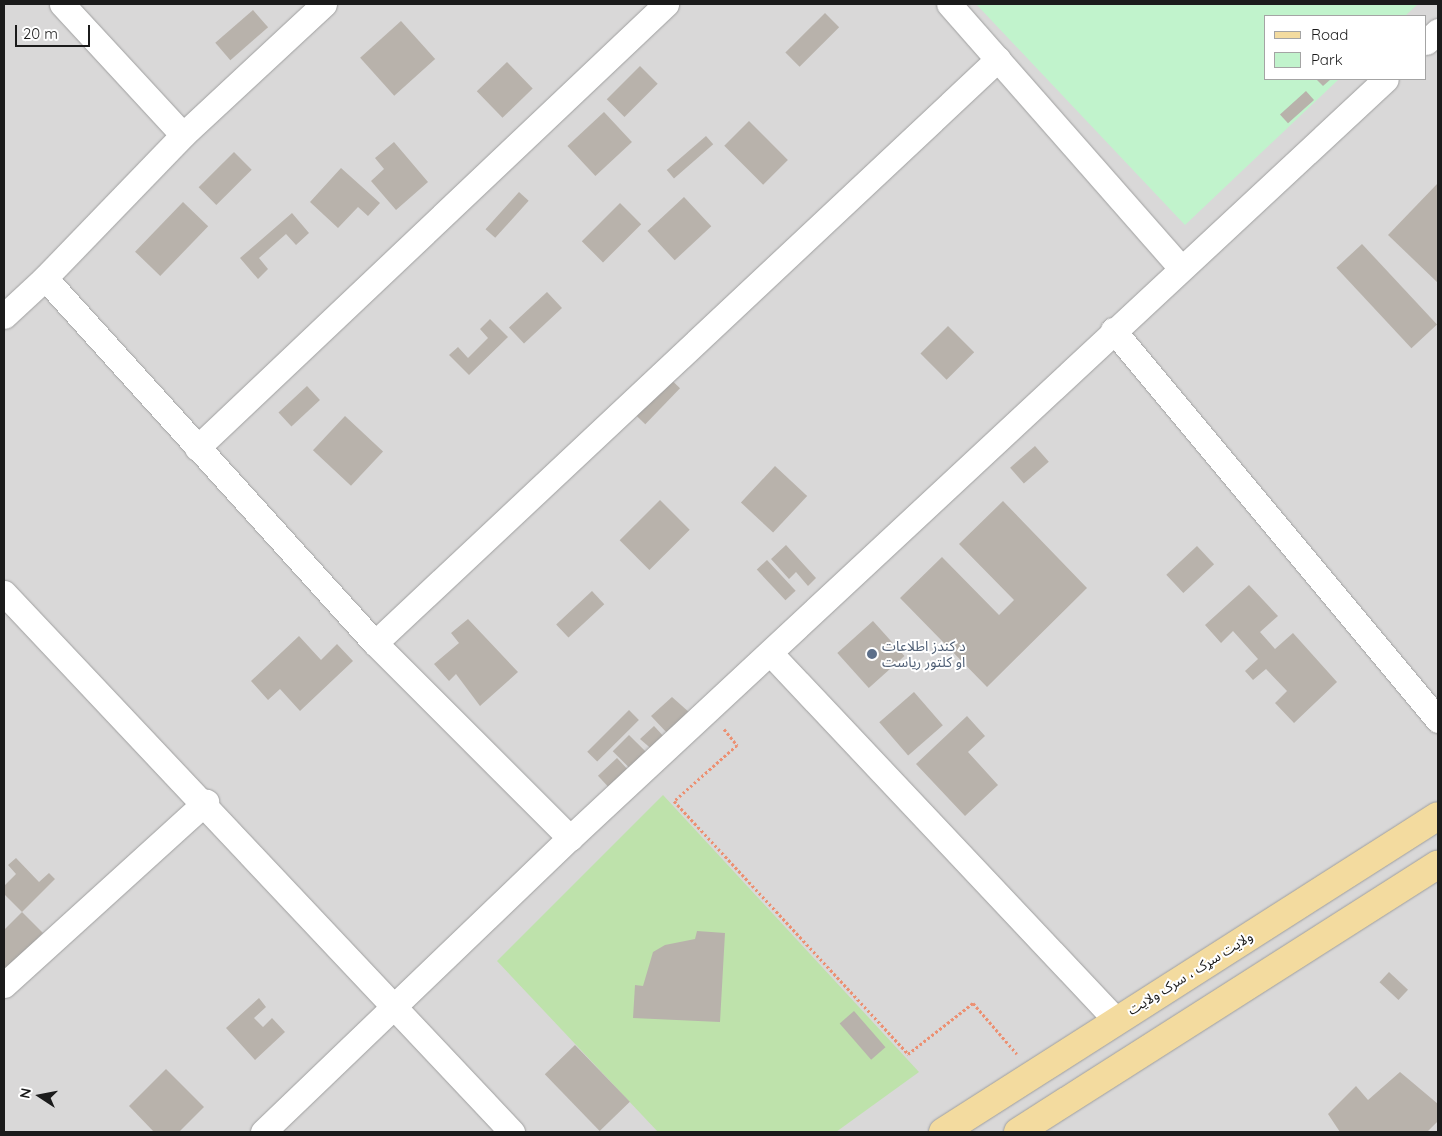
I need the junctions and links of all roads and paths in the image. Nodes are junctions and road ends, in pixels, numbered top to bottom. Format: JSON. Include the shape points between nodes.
{"nodes":[{"id":1,"x":62,"y":4,"type":"edge"},
{"id":2,"x":324,"y":4,"type":"edge"},
{"id":3,"x":666,"y":4,"type":"edge"},
{"id":4,"x":949,"y":4,"type":"edge"},
{"id":5,"x":1438,"y":31,"type":"edge"},
{"id":6,"x":1427,"y":41,"type":"edge"},
{"id":7,"x":998,"y":59,"type":"junction"},
{"id":8,"x":1385,"y":80,"type":"edge"},
{"id":9,"x":183,"y":135,"type":"junction"},
{"id":10,"x":1180,"y":267,"type":"junction"},
{"id":11,"x":45,"y":278,"type":"junction"},
{"id":12,"x":4,"y":316,"type":"edge"},
{"id":13,"x":1113,"y":330,"type":"junction"},
{"id":14,"x":197,"y":448,"type":"junction"},
{"id":15,"x":9,"y":609,"type":"edge"},
{"id":16,"x":375,"y":643,"type":"junction"},
{"id":17,"x":772,"y":655,"type":"junction"},
{"id":18,"x":709,"y":712,"type":"junction"},
{"id":19,"x":1438,"y":720,"type":"edge"},
{"id":20,"x":206,"y":802,"type":"junction"},
{"id":21,"x":1438,"y":816,"type":"edge"},
{"id":22,"x":570,"y":838,"type":"junction"},
{"id":23,"x":1438,"y":864,"type":"edge"},
{"id":24,"x":4,"y":985,"type":"edge"},
{"id":25,"x":393,"y":1009,"type":"junction"},
{"id":26,"x":1116,"y":1020,"type":"junction"},
{"id":27,"x":1034,"y":1074,"type":"junction"},
{"id":28,"x":263,"y":1132,"type":"edge"},
{"id":29,"x":512,"y":1132,"type":"edge"},
{"id":30,"x":943,"y":1132,"type":"edge"},
{"id":31,"x":1018,"y":1132,"type":"edge"}],
"edges":[{"from":1,"to":9,"type":"street"},
{"from":2,"to":9,"type":"street"},
{"from":3,"to":14,"type":"street"},
{"from":4,"to":7,"type":"street"},
{"from":5,"to":6,"type":"street"},
{"from":7,"to":10,"type":"street"},
{"from":7,"to":16,"type":"street"},
{"from":8,"to":10,"type":"street"},
{"from":9,"to":11,"type":"street"},
{"from":10,"to":13,"type":"street"},
{"from":11,"to":12,"type":"street"},
{"from":11,"to":14,"type":"street"},
{"from":13,"to":17,"type":"street"},
{"from":13,"to":19,"type":"street"},
{"from":14,"to":16,"type":"street"},
{"from":15,"to":20,"type":"street"},
{"from":16,"to":22,"type":"street"},
{"from":17,"to":18,"type":"street"},
{"from":17,"to":26,"type":"street"},
{"from":18,"to":22,"type":"street"},
{"from":18,"to":27,"type":"path","via":[[737,745],[674,801],[908,1054],[973,1003]]},
{"from":20,"to":24,"type":"street"},
{"from":20,"to":25,"type":"street"},
{"from":21,"to":26,"type":"main road","name":"ولایت سړک ، سرک ولایت"},
{"from":22,"to":25,"type":"street"},
{"from":23,"to":31,"type":"main road"},
{"from":25,"to":28,"type":"street"},
{"from":25,"to":29,"type":"street"},
{"from":26,"to":27,"type":"main road","name":"ولایت سړک ، سرک ولایت"},
{"from":27,"to":30,"type":"main road","name":"ولایت سړک ، سرک ولایت"}]}
